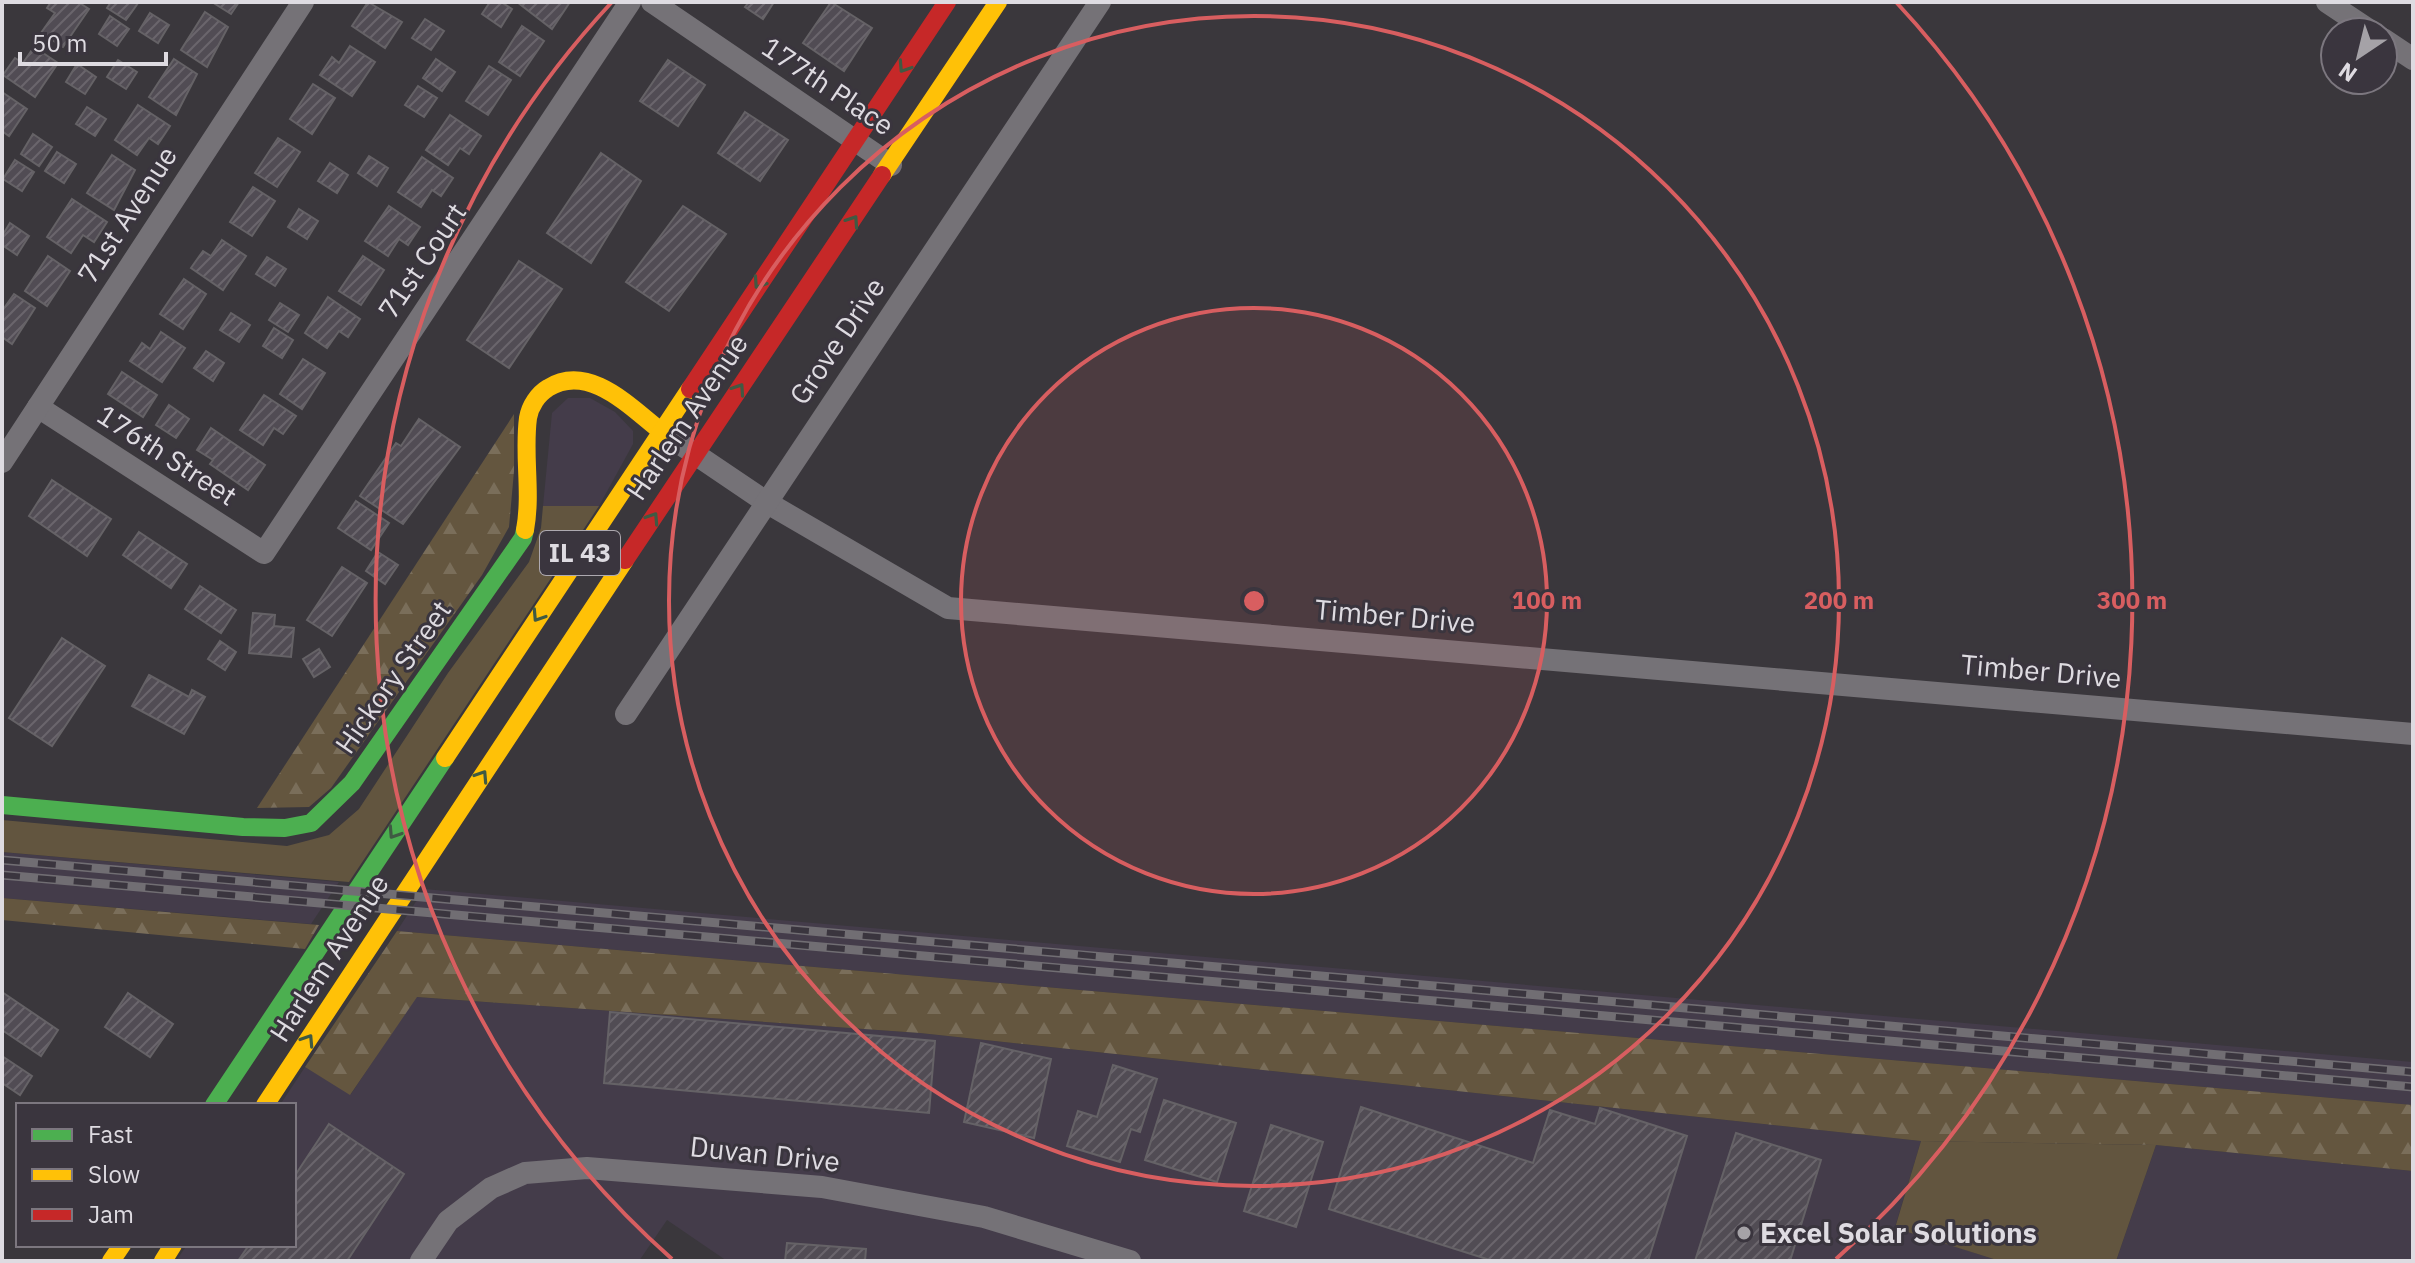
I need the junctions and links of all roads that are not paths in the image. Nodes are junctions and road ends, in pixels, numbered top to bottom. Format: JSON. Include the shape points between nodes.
{"nodes":[{"id":1,"x":303,"y":2,"type":"edge"},
{"id":2,"x":630,"y":2,"type":"edge"},
{"id":3,"x":652,"y":2,"type":"edge"},
{"id":4,"x":947,"y":2,"type":"edge"},
{"id":5,"x":998,"y":2,"type":"edge"},
{"id":6,"x":1100,"y":2,"type":"edge"},
{"id":7,"x":2327,"y":2,"type":"edge"},
{"id":8,"x":2348,"y":16,"type":"edge"},
{"id":9,"x":855,"y":140,"type":"junction"},
{"id":10,"x":891,"y":165,"type":"junction"},
{"id":11,"x":38,"y":407,"type":"junction"},
{"id":12,"x":661,"y":431,"type":"junction"},
{"id":13,"x":695,"y":454,"type":"junction"},
{"id":14,"x":2,"y":462,"type":"edge"},
{"id":15,"x":766,"y":502,"type":"junction"},
{"id":16,"x":264,"y":553,"type":"joint"},
{"id":17,"x":626,"y":714,"type":"dead end"},
{"id":18,"x":2413,"y":734,"type":"edge"},
{"id":19,"x":2,"y":805,"type":"edge"},
{"id":20,"x":215,"y":1103,"type":"edge"},
{"id":21,"x":266,"y":1103,"type":"edge"},
{"id":22,"x":421,"y":1261,"type":"edge"},
{"id":23,"x":1130,"y":1261,"type":"edge"}],
"edges":[{"from":1,"to":11,"type":"street","name":"71st Avenue"},
{"from":2,"to":16,"type":"street","name":"71st Court"},
{"from":3,"to":9,"type":"street","name":"177th Place"},
{"from":4,"to":9,"type":"main road","name":"Harlem Avenue","number":"IL 43","one_way":true},
{"from":5,"to":10,"type":"main road","name":"Harlem Avenue","number":"IL 43"},
{"from":6,"to":15,"type":"street","name":"Grove Drive"},
{"from":7,"to":8,"type":"street"},
{"from":9,"to":10,"type":"street","name":"177th Place"},
{"from":9,"to":12,"type":"main road","name":"Harlem Avenue","number":"IL 43","one_way":true},
{"from":13,"to":10,"type":"main road","name":"Harlem Avenue","number":"IL 43","one_way":true},
{"from":11,"to":14,"type":"street","name":"71st Avenue"},
{"from":11,"to":16,"type":"street","name":"176th Street"},
{"from":12,"to":13,"type":"street","name":"Timber Drive"},
{"from":12,"to":19,"type":"main road","name":"Hickory Street","via":[[583,379],[557,380],[543,391],[528,418],[529,506],[523,538],[352,783],[311,823],[243,827]]},
{"from":12,"to":20,"type":"main road","name":"Harlem Avenue","number":"IL 43","one_way":true},
{"from":13,"to":15,"type":"street","name":"Timber Drive"},
{"from":21,"to":13,"type":"main road","name":"Harlem Avenue","number":"IL 43","one_way":true},
{"from":15,"to":17,"type":"street","name":"Grove Drive"},
{"from":15,"to":18,"type":"street","name":"Timber Drive","via":[[948,608]]},
{"from":22,"to":23,"type":"street","name":"Duvan Drive","via":[[448,1221],[491,1188],[525,1173],[587,1168],[832,1189],[984,1217]]}]}
